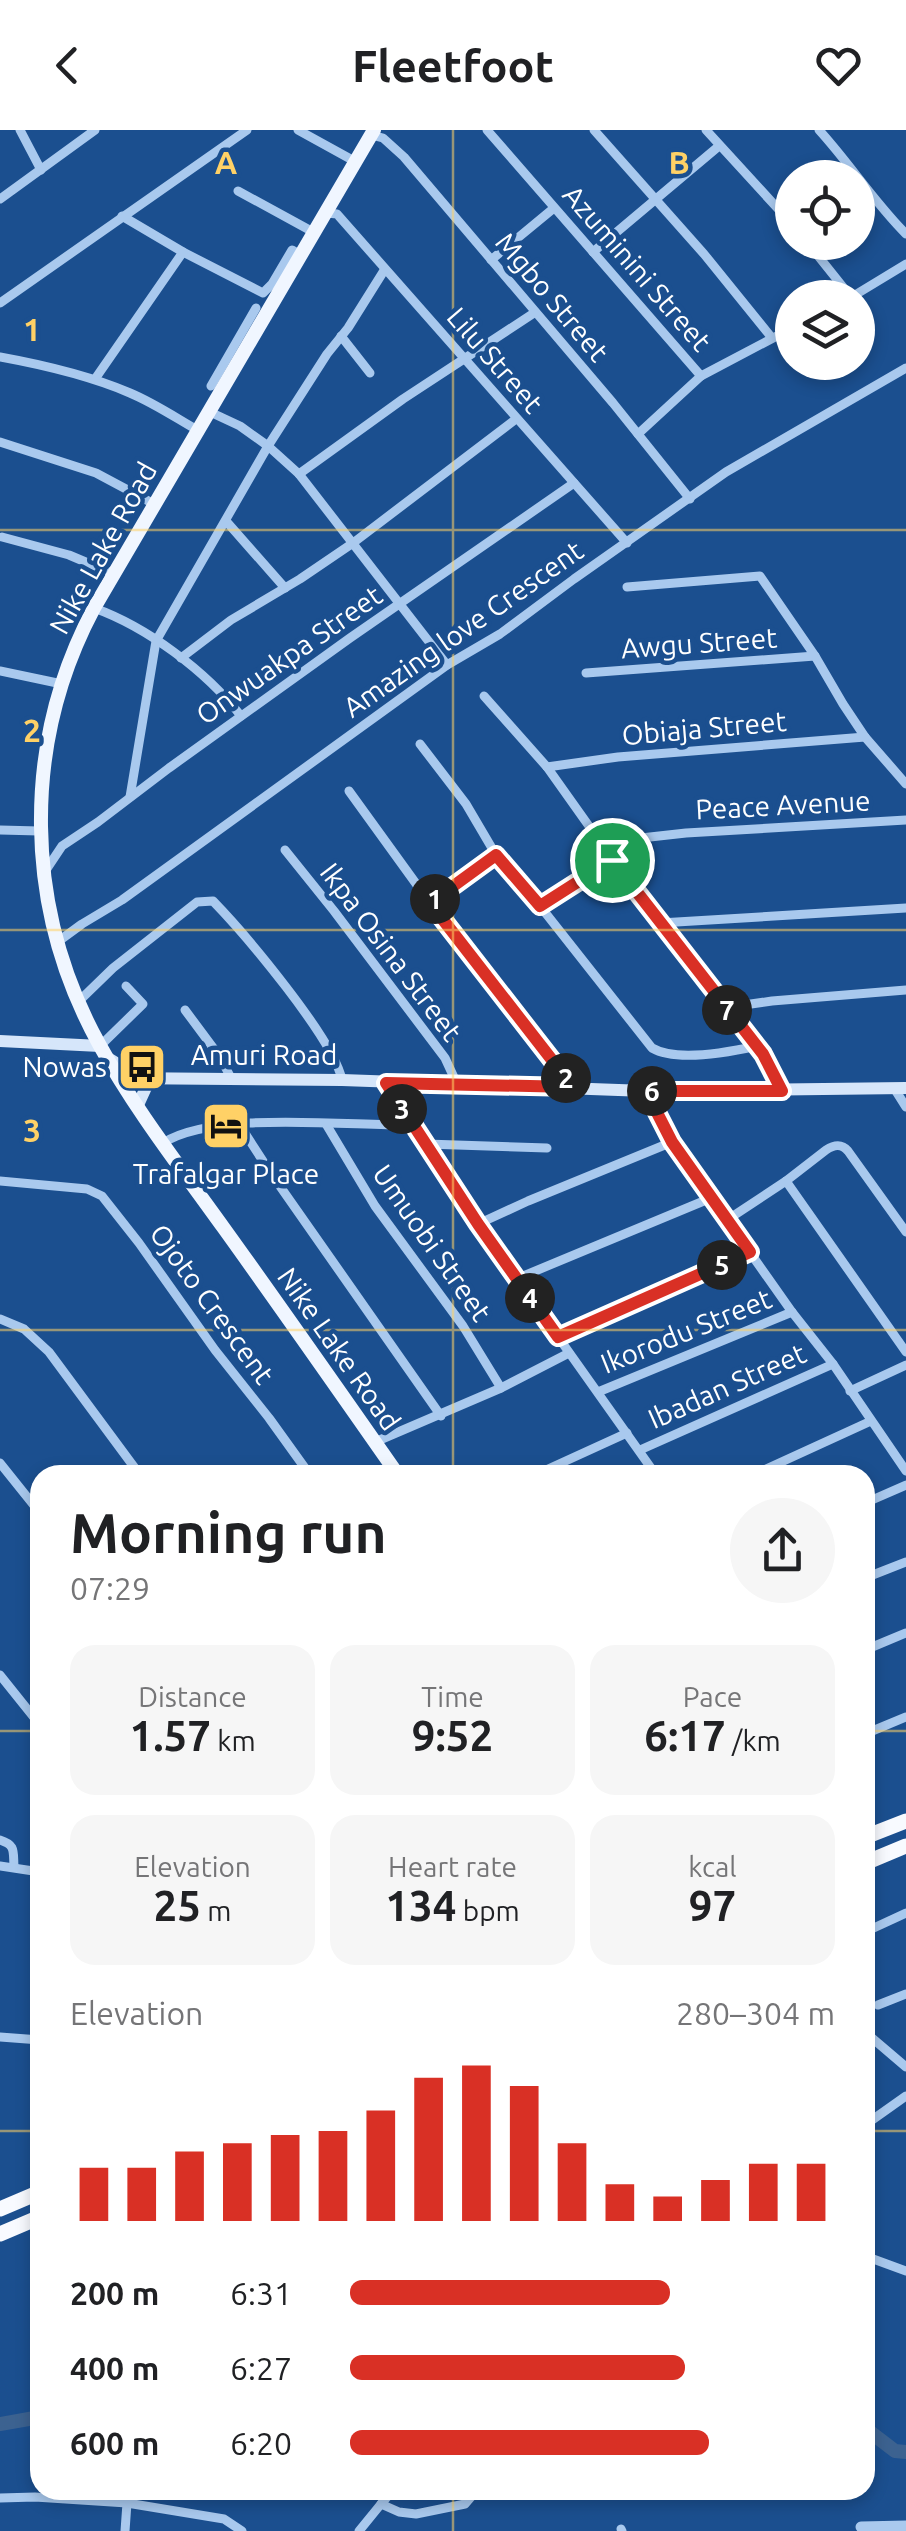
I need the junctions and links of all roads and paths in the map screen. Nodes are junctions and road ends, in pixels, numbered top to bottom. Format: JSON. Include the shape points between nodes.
{"nodes":[{"id":1,"x":20,"y":130,"type":"edge"},
{"id":2,"x":95,"y":130,"type":"edge"},
{"id":3,"x":247,"y":130,"type":"edge"},
{"id":4,"x":298,"y":130,"type":"edge"},
{"id":5,"x":486,"y":130,"type":"edge"},
{"id":6,"x":594,"y":130,"type":"edge"},
{"id":7,"x":706,"y":130,"type":"edge"},
{"id":8,"x":819,"y":130,"type":"edge"},
{"id":9,"x":372,"y":132,"type":"edge"},
{"id":10,"x":719,"y":146,"type":"junction"},
{"id":11,"x":356,"y":162,"type":"junction"},
{"id":12,"x":41,"y":170,"type":"junction"},
{"id":13,"x":238,"y":191,"type":"dead end"},
{"id":14,"x":655,"y":198,"type":"junction"},
{"id":15,"x":0,"y":199,"type":"edge"},
{"id":16,"x":775,"y":206,"type":"edge"},
{"id":17,"x":554,"y":208,"type":"junction"},
{"id":18,"x":327,"y":213,"type":"junction"},
{"id":19,"x":122,"y":216,"type":"junction"},
{"id":20,"x":315,"y":232,"type":"junction"},
{"id":21,"x":906,"y":234,"type":"edge"},
{"id":22,"x":183,"y":252,"type":"junction"},
{"id":23,"x":593,"y":252,"type":"junction"},
{"id":24,"x":302,"y":255,"type":"junction"},
{"id":25,"x":491,"y":260,"type":"junction"},
{"id":26,"x":822,"y":260,"type":"edge"},
{"id":27,"x":906,"y":264,"type":"edge"},
{"id":28,"x":385,"y":269,"type":"junction"},
{"id":29,"x":837,"y":280,"type":"edge"},
{"id":30,"x":875,"y":282,"type":"edge"},
{"id":31,"x":263,"y":293,"type":"junction"},
{"id":32,"x":0,"y":303,"type":"edge"},
{"id":33,"x":534,"y":313,"type":"junction"},
{"id":34,"x":260,"y":314,"type":"junction"},
{"id":35,"x":341,"y":336,"type":"junction"},
{"id":36,"x":775,"y":336,"type":"edge"},
{"id":37,"x":772,"y":338,"type":"junction"},
{"id":38,"x":0,"y":356,"type":"edge"},
{"id":39,"x":464,"y":359,"type":"junction"},
{"id":40,"x":906,"y":368,"type":"edge"},
{"id":41,"x":370,"y":372,"type":"dead end"},
{"id":42,"x":702,"y":376,"type":"junction"},
{"id":43,"x":95,"y":379,"type":"junction"},
{"id":44,"x":212,"y":386,"type":"dead end"},
{"id":45,"x":210,"y":412,"type":"junction"},
{"id":46,"x":516,"y":419,"type":"junction"},
{"id":47,"x":199,"y":431,"type":"junction"},
{"id":48,"x":638,"y":434,"type":"junction"},
{"id":49,"x":0,"y":442,"type":"edge"},
{"id":50,"x":268,"y":446,"type":"junction"},
{"id":51,"x":299,"y":474,"type":"junction"},
{"id":52,"x":574,"y":483,"type":"junction"},
{"id":53,"x":690,"y":499,"type":"junction"},
{"id":54,"x":154,"y":504,"type":"junction"},
{"id":55,"x":226,"y":522,"type":"junction"},
{"id":56,"x":2,"y":536,"type":"edge"},
{"id":57,"x":628,"y":543,"type":"junction"},
{"id":58,"x":353,"y":544,"type":"junction"},
{"id":59,"x":114,"y":574,"type":"junction"},
{"id":60,"x":627,"y":587,"type":"dead end"},
{"id":61,"x":285,"y":588,"type":"junction"},
{"id":62,"x":400,"y":604,"type":"junction"},
{"id":63,"x":94,"y":608,"type":"junction"},
{"id":64,"x":156,"y":640,"type":"junction"},
{"id":65,"x":815,"y":656,"type":"junction"},
{"id":66,"x":181,"y":658,"type":"junction"},
{"id":67,"x":447,"y":664,"type":"junction"},
{"id":68,"x":0,"y":671,"type":"edge"},
{"id":69,"x":586,"y":673,"type":"dead end"},
{"id":70,"x":62,"y":684,"type":"junction"},
{"id":71,"x":484,"y":696,"type":"dead end"},
{"id":72,"x":241,"y":716,"type":"junction"},
{"id":73,"x":865,"y":738,"type":"junction"},
{"id":74,"x":420,"y":744,"type":"dead end"},
{"id":75,"x":547,"y":767,"type":"junction"},
{"id":76,"x":906,"y":784,"type":"edge"},
{"id":77,"x":349,"y":791,"type":"dead end"},
{"id":78,"x":130,"y":798,"type":"junction"},
{"id":79,"x":906,"y":820,"type":"edge"},
{"id":80,"x":0,"y":830,"type":"edge"},
{"id":81,"x":39,"y":832,"type":"junction"},
{"id":82,"x":605,"y":849,"type":"junction"},
{"id":83,"x":284,"y":850,"type":"dead end"},
{"id":84,"x":496,"y":855,"type":"junction"},
{"id":85,"x":612,"y":860,"type":"junction"},
{"id":86,"x":43,"y":875,"type":"junction"},
{"id":87,"x":430,"y":903,"type":"junction"},
{"id":88,"x":540,"y":906,"type":"junction"},
{"id":89,"x":906,"y":908,"type":"edge"},
{"id":90,"x":660,"y":923,"type":"junction"},
{"id":91,"x":56,"y":943,"type":"junction"},
{"id":92,"x":126,"y":986,"type":"dead end"},
{"id":93,"x":906,"y":990,"type":"edge"},
{"id":94,"x":78,"y":1002,"type":"junction"},
{"id":95,"x":185,"y":1010,"type":"dead end"},
{"id":96,"x":728,"y":1010,"type":"junction"},
{"id":97,"x":0,"y":1041,"type":"edge"},
{"id":98,"x":757,"y":1046,"type":"junction"},
{"id":99,"x":103,"y":1052,"type":"junction"},
{"id":100,"x":231,"y":1078,"type":"junction"},
{"id":101,"x":150,"y":1080,"type":"junction"},
{"id":102,"x":342,"y":1080,"type":"junction"},
{"id":103,"x":122,"y":1082,"type":"junction"},
{"id":104,"x":386,"y":1083,"type":"junction"},
{"id":105,"x":458,"y":1084,"type":"junction"},
{"id":106,"x":573,"y":1087,"type":"junction"},
{"id":107,"x":900,"y":1088,"type":"edge"},
{"id":108,"x":646,"y":1091,"type":"junction"},
{"id":109,"x":782,"y":1091,"type":"junction"},
{"id":110,"x":138,"y":1106,"type":"junction"},
{"id":111,"x":906,"y":1107,"type":"edge"},
{"id":112,"x":240,"y":1124,"type":"junction"},
{"id":113,"x":326,"y":1124,"type":"junction"},
{"id":114,"x":413,"y":1125,"type":"junction"},
{"id":115,"x":672,"y":1142,"type":"junction"},
{"id":116,"x":163,"y":1143,"type":"junction"},
{"id":117,"x":426,"y":1144,"type":"junction"},
{"id":118,"x":547,"y":1148,"type":"dead end"},
{"id":119,"x":0,"y":1181,"type":"edge"},
{"id":120,"x":786,"y":1181,"type":"junction"},
{"id":121,"x":711,"y":1198,"type":"junction"},
{"id":122,"x":727,"y":1220,"type":"junction"},
{"id":123,"x":478,"y":1224,"type":"junction"},
{"id":124,"x":906,"y":1232,"type":"edge"},
{"id":125,"x":750,"y":1252,"type":"junction"},
{"id":126,"x":516,"y":1279,"type":"junction"},
{"id":127,"x":792,"y":1312,"type":"junction"},
{"id":128,"x":0,"y":1319,"type":"edge"},
{"id":129,"x":558,"y":1337,"type":"junction"},
{"id":130,"x":906,"y":1352,"type":"edge"},
{"id":131,"x":569,"y":1353,"type":"junction"},
{"id":132,"x":832,"y":1364,"type":"junction"},
{"id":133,"x":906,"y":1365,"type":"edge"},
{"id":134,"x":501,"y":1388,"type":"junction"},
{"id":135,"x":850,"y":1391,"type":"junction"},
{"id":136,"x":598,"y":1392,"type":"junction"},
{"id":137,"x":441,"y":1416,"type":"junction"},
{"id":138,"x":872,"y":1421,"type":"junction"},
{"id":139,"x":628,"y":1433,"type":"junction"},
{"id":140,"x":375,"y":1442,"type":"junction"},
{"id":141,"x":640,"y":1450,"type":"junction"},
{"id":142,"x":0,"y":1463,"type":"edge"},
{"id":143,"x":133,"y":1465,"type":"edge"},
{"id":144,"x":303,"y":1465,"type":"edge"},
{"id":145,"x":391,"y":1465,"type":"edge"},
{"id":146,"x":557,"y":1465,"type":"edge"},
{"id":147,"x":650,"y":1465,"type":"edge"},
{"id":148,"x":775,"y":1465,"type":"edge"},
{"id":149,"x":905,"y":1467,"type":"edge"},
{"id":150,"x":906,"y":1485,"type":"edge"},
{"id":151,"x":875,"y":1499,"type":"edge"},
{"id":152,"x":30,"y":1500,"type":"edge"},
{"id":153,"x":906,"y":1562,"type":"edge"},
{"id":154,"x":875,"y":1574,"type":"edge"},
{"id":155,"x":906,"y":1632,"type":"edge"},
{"id":156,"x":875,"y":1646,"type":"edge"},
{"id":157,"x":0,"y":1675,"type":"edge"},
{"id":158,"x":30,"y":1712,"type":"edge"},
{"id":159,"x":906,"y":1717,"type":"edge"},
{"id":160,"x":875,"y":1730,"type":"edge"},
{"id":161,"x":906,"y":1820,"type":"edge"},
{"id":162,"x":875,"y":1833,"type":"edge"},
{"id":163,"x":0,"y":1840,"type":"edge"},
{"id":164,"x":906,"y":1846,"type":"edge"},
{"id":165,"x":875,"y":1859,"type":"edge"},
{"id":166,"x":0,"y":1866,"type":"edge"},
{"id":167,"x":14,"y":1866,"type":"junction"},
{"id":168,"x":30,"y":1870,"type":"edge"},
{"id":169,"x":906,"y":1913,"type":"edge"},
{"id":170,"x":875,"y":1927,"type":"edge"},
{"id":171,"x":906,"y":1994,"type":"edge"},
{"id":172,"x":878,"y":2005,"type":"dead end"},
{"id":173,"x":0,"y":2037,"type":"edge"},
{"id":174,"x":30,"y":2039,"type":"edge"},
{"id":175,"x":875,"y":2041,"type":"edge"},
{"id":176,"x":906,"y":2067,"type":"edge"},
{"id":177,"x":906,"y":2096,"type":"edge"},
{"id":178,"x":875,"y":2118,"type":"edge"},
{"id":179,"x":30,"y":2196,"type":"edge"},
{"id":180,"x":0,"y":2209,"type":"edge"},
{"id":181,"x":30,"y":2220,"type":"edge"},
{"id":182,"x":0,"y":2234,"type":"edge"},
{"id":183,"x":875,"y":2260,"type":"edge"},
{"id":184,"x":906,"y":2271,"type":"edge"},
{"id":185,"x":30,"y":2497,"type":"edge"},
{"id":186,"x":0,"y":2498,"type":"edge"},
{"id":187,"x":74,"y":2500,"type":"edge"},
{"id":188,"x":385,"y":2500,"type":"edge"},
{"id":189,"x":468,"y":2500,"type":"edge"},
{"id":190,"x":127,"y":2504,"type":"junction"},
{"id":191,"x":382,"y":2504,"type":"junction"},
{"id":192,"x":906,"y":2526,"type":"edge"},
{"id":193,"x":862,"y":2527,"type":"joint"},
{"id":194,"x":847,"y":2529,"type":"edge"},
{"id":195,"x":125,"y":2531,"type":"edge"},
{"id":196,"x":242,"y":2531,"type":"edge"},
{"id":197,"x":359,"y":2531,"type":"edge"}],
"edges":[{"from":1,"to":12,"type":"street"},
{"from":2,"to":12,"type":"street"},
{"from":3,"to":19,"type":"street"},
{"from":4,"to":11,"type":"street"},
{"from":5,"to":17,"type":"street","name":"Azuminini Street"},
{"from":6,"to":14,"type":"street"},
{"from":7,"to":10,"type":"street"},
{"from":8,"to":21,"type":"street"},
{"from":9,"to":11,"type":"main road","name":"Nike Lake Road"},
{"from":9,"to":25,"type":"street","name":"Mgbo Street","via":[[404,157]]},
{"from":10,"to":14,"type":"street"},
{"from":10,"to":16,"type":"street"},
{"from":11,"to":18,"type":"main road","name":"Nike Lake Road"},
{"from":12,"to":15,"type":"street"},
{"from":13,"to":20,"type":"street"},
{"from":14,"to":23,"type":"street"},
{"from":14,"to":37,"type":"street"},
{"from":17,"to":23,"type":"street","name":"Azuminini Street"},
{"from":17,"to":25,"type":"street"},
{"from":18,"to":20,"type":"main road","name":"Nike Lake Road"},
{"from":18,"to":28,"type":"street","name":"Lilu Street","via":[[337,214]]},
{"from":19,"to":22,"type":"street"},
{"from":19,"to":32,"type":"street"},
{"from":20,"to":24,"type":"main road","name":"Nike Lake Road"},
{"from":22,"to":31,"type":"street"},
{"from":22,"to":43,"type":"street"},
{"from":23,"to":42,"type":"street","name":"Azuminini Street"},
{"from":24,"to":31,"type":"street","via":[[292,250]]},
{"from":24,"to":34,"type":"main road","name":"Nike Lake Road"},
{"from":25,"to":33,"type":"street","name":"Mgbo Street"},
{"from":26,"to":29,"type":"street"},
{"from":27,"to":30,"type":"street"},
{"from":28,"to":35,"type":"street"},
{"from":28,"to":39,"type":"street","name":"Lilu Street"},
{"from":31,"to":34,"type":"street"},
{"from":33,"to":39,"type":"street"},
{"from":33,"to":48,"type":"street","name":"Mgbo Street"},
{"from":34,"to":44,"type":"street"},
{"from":34,"to":45,"type":"main road","name":"Nike Lake Road"},
{"from":35,"to":41,"type":"street"},
{"from":35,"to":50,"type":"street"},
{"from":36,"to":37,"type":"street","name":"Azuminini Street"},
{"from":37,"to":42,"type":"street","name":"Azuminini Street"},
{"from":38,"to":43,"type":"street"},
{"from":39,"to":46,"type":"street","name":"Lilu Street"},
{"from":39,"to":51,"type":"street"},
{"from":40,"to":53,"type":"street","name":"Amazing love Crescent"},
{"from":42,"to":48,"type":"street"},
{"from":43,"to":47,"type":"street"},
{"from":45,"to":47,"type":"main road","name":"Nike Lake Road"},
{"from":45,"to":50,"type":"street"},
{"from":46,"to":52,"type":"street","name":"Lilu Street"},
{"from":46,"to":58,"type":"street"},
{"from":47,"to":54,"type":"main road","name":"Nike Lake Road"},
{"from":48,"to":53,"type":"street","name":"Mgbo Street"},
{"from":49,"to":54,"type":"street","via":[[96,473]]},
{"from":50,"to":51,"type":"street"},
{"from":50,"to":55,"type":"street"},
{"from":51,"to":58,"type":"street"},
{"from":52,"to":57,"type":"street","name":"Lilu Street"},
{"from":52,"to":62,"type":"street","name":"Onwuakpa Street"},
{"from":53,"to":57,"type":"street","name":"Amazing love Crescent"},
{"from":54,"to":59,"type":"main road","name":"Nike Lake Road"},
{"from":55,"to":61,"type":"street"},
{"from":55,"to":64,"type":"street"},
{"from":56,"to":59,"type":"street"},
{"from":57,"to":67,"type":"street","name":"Amazing love Crescent"},
{"from":58,"to":61,"type":"street"},
{"from":58,"to":62,"type":"street"},
{"from":59,"to":63,"type":"main road","name":"Nike Lake Road"},
{"from":60,"to":65,"type":"street","via":[[760,576]]},
{"from":61,"to":66,"type":"street"},
{"from":62,"to":67,"type":"street"},
{"from":62,"to":72,"type":"street","name":"Onwuakpa Street"},
{"from":63,"to":64,"type":"street"},
{"from":63,"to":70,"type":"main road","name":"Nike Lake Road"},
{"from":64,"to":66,"type":"street"},
{"from":64,"to":78,"type":"street"},
{"from":65,"to":69,"type":"street","name":"Awgu Street"},
{"from":65,"to":73,"type":"street"},
{"from":66,"to":72,"type":"street"},
{"from":67,"to":91,"type":"street","name":"Amazing love Crescent"},
{"from":68,"to":70,"type":"street"},
{"from":70,"to":81,"type":"main road","name":"Nike Lake Road","via":[[44,760]]},
{"from":71,"to":75,"type":"street"},
{"from":72,"to":78,"type":"street","name":"Onwuakpa Street"},
{"from":73,"to":75,"type":"street","name":"Obiaja Street"},
{"from":73,"to":76,"type":"street"},
{"from":74,"to":84,"type":"street"},
{"from":75,"to":82,"type":"street"},
{"from":77,"to":87,"type":"street"},
{"from":78,"to":86,"type":"street","name":"Onwuakpa Street","via":[[62,846]]},
{"from":79,"to":82,"type":"street","name":"Peace Avenue","via":[[686,833]]},
{"from":80,"to":81,"type":"street"},
{"from":81,"to":86,"type":"main road","name":"Nike Lake Road"},
{"from":82,"to":85,"type":"street"},
{"from":83,"to":105,"type":"street","name":"Ikpa Osina Street"},
{"from":84,"to":87,"type":"street"},
{"from":84,"to":88,"type":"street"},
{"from":85,"to":88,"type":"street"},
{"from":85,"to":90,"type":"street"},
{"from":86,"to":91,"type":"main road","name":"Nike Lake Road"},
{"from":87,"to":106,"type":"street"},
{"from":88,"to":98,"type":"street","via":[[656,1052]]},
{"from":89,"to":90,"type":"street"},
{"from":90,"to":96,"type":"street"},
{"from":91,"to":94,"type":"main road","name":"Nike Lake Road"},
{"from":92,"to":99,"type":"street","via":[[142,1004]]},
{"from":93,"to":96,"type":"street"},
{"from":94,"to":99,"type":"main road","name":"Nike Lake Road"},
{"from":94,"to":102,"type":"street","via":[[197,902],[212,900],[308,1018]]},
{"from":95,"to":100,"type":"street"},
{"from":96,"to":98,"type":"street"},
{"from":97,"to":99,"type":"main road"},
{"from":98,"to":109,"type":"street"},
{"from":99,"to":101,"type":"main road"},
{"from":99,"to":103,"type":"main road","name":"Nike Lake Road"},
{"from":100,"to":101,"type":"main road","name":"Amuri Road"},
{"from":100,"to":102,"type":"main road","name":"Amuri Road"},
{"from":101,"to":103,"type":"main road","name":"Amuri Road"},
{"from":101,"to":110,"type":"main road"},
{"from":102,"to":104,"type":"main road","name":"Amuri Road"},
{"from":103,"to":110,"type":"main road","name":"Nike Lake Road"},
{"from":104,"to":105,"type":"main road","name":"Amuri Road"},
{"from":104,"to":114,"type":"street"},
{"from":105,"to":106,"type":"main road","name":"Amuri Road"},
{"from":106,"to":108,"type":"main road","name":"Amuri Road"},
{"from":107,"to":109,"type":"main road","name":"Amuri Road"},
{"from":107,"to":111,"type":"street"},
{"from":108,"to":109,"type":"main road","name":"Amuri Road"},
{"from":108,"to":115,"type":"street"},
{"from":110,"to":116,"type":"main road","name":"Nike Lake Road"},
{"from":112,"to":113,"type":"street"},
{"from":112,"to":116,"type":"street"},
{"from":112,"to":137,"type":"street"},
{"from":113,"to":114,"type":"street"},
{"from":113,"to":134,"type":"street","name":"Umuobi Street"},
{"from":114,"to":117,"type":"street"},
{"from":115,"to":121,"type":"street"},
{"from":115,"to":123,"type":"street"},
{"from":116,"to":140,"type":"main road","name":"Nike Lake Road"},
{"from":117,"to":118,"type":"street"},
{"from":117,"to":123,"type":"street"},
{"from":119,"to":144,"type":"street","name":"Ojoto Crescent","via":[[87,1189],[109,1203]]},
{"from":120,"to":122,"type":"street"},
{"from":120,"to":124,"type":"street","via":[[833,1146],[845,1147]]},
{"from":120,"to":130,"type":"street"},
{"from":121,"to":122,"type":"street"},
{"from":121,"to":126,"type":"street"},
{"from":122,"to":125,"type":"street"},
{"from":123,"to":126,"type":"street"},
{"from":125,"to":127,"type":"street"},
{"from":125,"to":129,"type":"street"},
{"from":126,"to":129,"type":"street"},
{"from":127,"to":132,"type":"street"},
{"from":127,"to":136,"type":"street","name":"Ikorodu Street"},
{"from":128,"to":143,"type":"street","via":[[24,1329],[49,1352]]},
{"from":129,"to":131,"type":"street"},
{"from":131,"to":134,"type":"street"},
{"from":131,"to":136,"type":"street"},
{"from":132,"to":135,"type":"street"},
{"from":132,"to":141,"type":"street","name":"Ibadan Street"},
{"from":133,"to":135,"type":"street"},
{"from":134,"to":137,"type":"street"},
{"from":135,"to":138,"type":"street"},
{"from":136,"to":139,"type":"street"},
{"from":137,"to":140,"type":"street"},
{"from":138,"to":148,"type":"street"},
{"from":138,"to":149,"type":"street"},
{"from":139,"to":141,"type":"street"},
{"from":139,"to":146,"type":"street"},
{"from":140,"to":145,"type":"main road","name":"Nike Lake Road"},
{"from":141,"to":147,"type":"street"},
{"from":142,"to":152,"type":"street"},
{"from":150,"to":151,"type":"street"},
{"from":153,"to":154,"type":"street"},
{"from":155,"to":156,"type":"street"},
{"from":157,"to":158,"type":"street"},
{"from":159,"to":160,"type":"street"},
{"from":161,"to":162,"type":"highway"},
{"from":163,"to":167,"type":"street","via":[[13,1847]]},
{"from":164,"to":165,"type":"highway"},
{"from":166,"to":167,"type":"street"},
{"from":167,"to":168,"type":"street"},
{"from":169,"to":170,"type":"street"},
{"from":171,"to":172,"type":"street"},
{"from":173,"to":174,"type":"street"},
{"from":175,"to":176,"type":"street"},
{"from":177,"to":178,"type":"street"},
{"from":179,"to":180,"type":"highway"},
{"from":181,"to":182,"type":"highway"},
{"from":183,"to":184,"type":"street"},
{"from":185,"to":186,"type":"street"},
{"from":187,"to":190,"type":"street"},
{"from":188,"to":191,"type":"street"},
{"from":189,"to":191,"type":"street","via":[[416,2514]]},
{"from":190,"to":195,"type":"street"},
{"from":190,"to":196,"type":"street","via":[[224,2519]]},
{"from":191,"to":197,"type":"street"},
{"from":192,"to":193,"type":"street"},
{"from":193,"to":194,"type":"street"}]}
